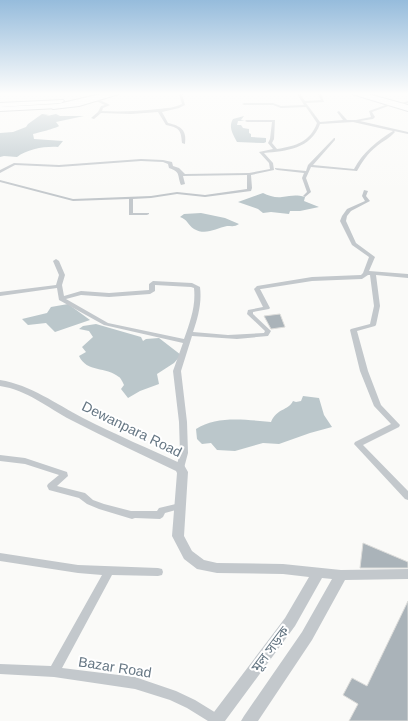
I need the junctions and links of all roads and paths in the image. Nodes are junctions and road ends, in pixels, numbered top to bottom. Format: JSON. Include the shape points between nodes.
{"nodes":[{"id":1,"x":179,"y":128,"type":"edge"},
{"id":2,"x":273,"y":128,"type":"edge"},
{"id":3,"x":316,"y":128,"type":"edge"},
{"id":4,"x":375,"y":128,"type":"edge"},
{"id":5,"x":381,"y":128,"type":"edge"},
{"id":6,"x":393,"y":132,"type":"junction"},
{"id":7,"x":408,"y":134,"type":"edge"},
{"id":8,"x":334,"y":139,"type":"dead end"},
{"id":9,"x":184,"y":143,"type":"dead end"},
{"id":10,"x":276,"y":151,"type":"junction"},
{"id":11,"x":310,"y":166,"type":"junction"},
{"id":12,"x":277,"y":169,"type":"dead end"},
{"id":13,"x":0,"y":172,"type":"edge"},
{"id":14,"x":307,"y":172,"type":"junction"},
{"id":15,"x":180,"y":173,"type":"junction"},
{"id":16,"x":248,"y":174,"type":"junction"},
{"id":17,"x":0,"y":181,"type":"edge"},
{"id":18,"x":183,"y":184,"type":"dead end"},
{"id":19,"x":366,"y":191,"type":"dead end"},
{"id":20,"x":305,"y":196,"type":"dead end"},
{"id":21,"x":131,"y":197,"type":"junction"},
{"id":22,"x":146,"y":214,"type":"dead end"},
{"id":23,"x":56,"y":261,"type":"dead end"},
{"id":24,"x":369,"y":273,"type":"junction"},
{"id":25,"x":408,"y":276,"type":"edge"},
{"id":26,"x":59,"y":286,"type":"junction"},
{"id":27,"x":0,"y":294,"type":"edge"},
{"id":28,"x":61,"y":299,"type":"junction"},
{"id":29,"x":189,"y":334,"type":"junction"},
{"id":30,"x":187,"y":342,"type":"junction"},
{"id":31,"x":0,"y":383,"type":"edge"},
{"id":32,"x":0,"y":458,"type":"edge"},
{"id":33,"x":180,"y":468,"type":"junction"},
{"id":34,"x":408,"y":497,"type":"edge"},
{"id":35,"x":180,"y":506,"type":"junction"},
{"id":36,"x":0,"y":558,"type":"edge"},
{"id":37,"x":109,"y":571,"type":"junction"},
{"id":38,"x":158,"y":572,"type":"dead end"},
{"id":39,"x":318,"y":573,"type":"junction"},
{"id":40,"x":408,"y":574,"type":"edge"},
{"id":41,"x":341,"y":575,"type":"junction"},
{"id":42,"x":0,"y":670,"type":"edge"},
{"id":43,"x":54,"y":672,"type":"junction"},
{"id":44,"x":216,"y":721,"type":"edge"},
{"id":45,"x":249,"y":721,"type":"edge"}],
"edges":[{"from":1,"to":9,"type":"street","via":[[183,132]]},
{"from":2,"to":10,"type":"street","via":[[270,143]]},
{"from":3,"to":10,"type":"street","via":[[308,140],[291,148]]},
{"from":4,"to":6,"type":"street"},
{"from":5,"to":7,"type":"street"},
{"from":6,"to":7,"type":"street"},
{"from":6,"to":11,"type":"street","via":[[362,158],[355,170]]},
{"from":8,"to":11,"type":"street"},
{"from":10,"to":16,"type":"street","via":[[261,152],[271,163],[272,170]]},
{"from":11,"to":14,"type":"street"},
{"from":12,"to":14,"type":"street"},
{"from":13,"to":15,"type":"street","via":[[14,164],[59,166],[141,160],[168,162]]},
{"from":14,"to":20,"type":"street","via":[[304,178],[309,192]]},
{"from":15,"to":16,"type":"street"},
{"from":15,"to":18,"type":"street"},
{"from":16,"to":21,"type":"street","via":[[250,188],[246,191],[205,196],[177,193]]},
{"from":17,"to":21,"type":"street","via":[[65,200]]},
{"from":19,"to":24,"type":"street","via":[[364,196],[368,201],[350,207],[343,222],[354,244],[372,258]]},
{"from":21,"to":22,"type":"street","via":[[131,214]]},
{"from":23,"to":26,"type":"street","via":[[62,275]]},
{"from":24,"to":25,"type":"street"},
{"from":24,"to":29,"type":"street","via":[[357,278],[312,279],[259,287],[257,289],[266,308],[250,311],[250,314],[268,331],[266,335],[210,337]]},
{"from":24,"to":34,"type":"street","via":[[377,306],[373,325],[353,330],[364,371],[378,406],[396,425],[358,444]]},
{"from":26,"to":27,"type":"street"},
{"from":26,"to":28,"type":"street"},
{"from":28,"to":29,"type":"street","via":[[81,293],[109,295],[150,292],[153,283],[192,285],[197,287],[198,298]]},
{"from":28,"to":30,"type":"street","via":[[106,324]]},
{"from":29,"to":30,"type":"street"},
{"from":30,"to":33,"type":"street","via":[[177,371],[184,438]]},
{"from":31,"to":33,"type":"street","name":"Dewanpara Road","via":[[21,387],[68,415]]},
{"from":32,"to":35,"type":"street","via":[[21,459],[64,474],[52,488],[82,495],[90,502],[115,512],[160,515],[162,510]]},
{"from":33,"to":35,"type":"street","name":"Dewanpara Road","via":[[183,472]]},
{"from":35,"to":39,"type":"street","name":"Dewanpara Road","via":[[178,536],[188,555],[201,565]]},
{"from":36,"to":37,"type":"street"},
{"from":37,"to":38,"type":"street"},
{"from":37,"to":43,"type":"street"},
{"from":39,"to":41,"type":"street","name":"Dewanpara Road"},
{"from":39,"to":44,"type":"street","name":"মূল সড়ক","via":[[290,622]]},
{"from":40,"to":41,"type":"street","name":"Dewanpara Road"},
{"from":41,"to":45,"type":"street","name":"মূল সড়ক","via":[[307,636]]},
{"from":42,"to":43,"type":"street","name":"Bazar Road"},
{"from":43,"to":44,"type":"street","name":"Bazar Road","via":[[118,680],[156,689],[192,704]]}]}
